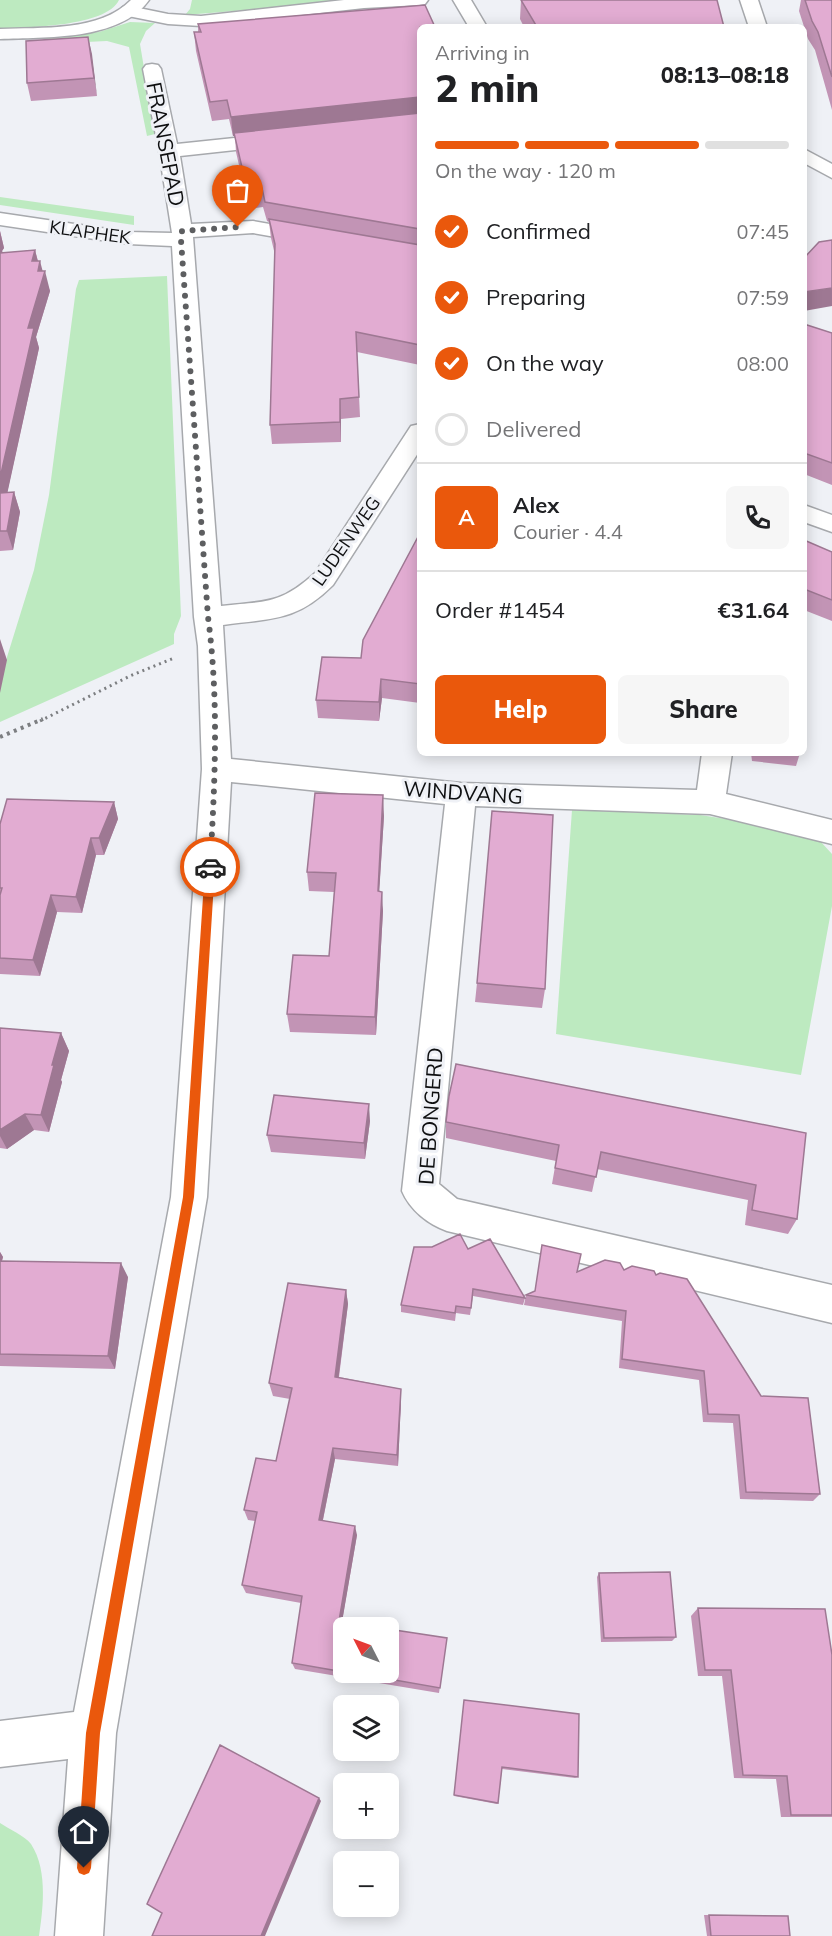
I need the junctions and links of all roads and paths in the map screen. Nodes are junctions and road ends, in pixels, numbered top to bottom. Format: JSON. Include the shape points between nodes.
{"nodes":[{"id":1,"x":419,"y":0,"type":"edge"},
{"id":2,"x":462,"y":0,"type":"edge"},
{"id":3,"x":749,"y":0,"type":"edge"},
{"id":4,"x":135,"y":5,"type":"edge"},
{"id":5,"x":476,"y":24,"type":"edge"},
{"id":6,"x":757,"y":24,"type":"edge"},
{"id":7,"x":0,"y":34,"type":"edge"},
{"id":8,"x":152,"y":69,"type":"dead end"},
{"id":9,"x":305,"y":136,"type":"edge"},
{"id":10,"x":169,"y":151,"type":"junction"},
{"id":11,"x":807,"y":157,"type":"edge"},
{"id":12,"x":832,"y":171,"type":"edge"},
{"id":13,"x":0,"y":219,"type":"edge"},
{"id":14,"x":181,"y":235,"type":"junction"},
{"id":15,"x":331,"y":241,"type":"edge"},
{"id":16,"x":417,"y":435,"type":"edge"},
{"id":17,"x":807,"y":514,"type":"edge"},
{"id":18,"x":832,"y":524,"type":"edge"},
{"id":19,"x":210,"y":632,"type":"junction"},
{"id":20,"x":0,"y":737,"type":"edge"},
{"id":21,"x":717,"y":756,"type":"edge"},
{"id":22,"x":216,"y":769,"type":"junction"},
{"id":23,"x":461,"y":794,"type":"junction"},
{"id":24,"x":710,"y":802,"type":"junction"},
{"id":25,"x":832,"y":832,"type":"edge"},
{"id":26,"x":832,"y":1304,"type":"edge"},
{"id":27,"x":93,"y":1733,"type":"junction"},
{"id":28,"x":0,"y":1744,"type":"edge"},
{"id":29,"x":79,"y":1936,"type":"edge"}],
"edges":[{"from":1,"to":4,"type":"street","via":[[201,21],[168,19]]},
{"from":2,"to":5,"type":"street"},
{"from":3,"to":6,"type":"street"},
{"from":4,"to":7,"type":"street","via":[[102,23],[70,30]]},
{"from":8,"to":10,"type":"street","name":"FRANSEPAD"},
{"from":9,"to":10,"type":"street"},
{"from":10,"to":14,"type":"street","name":"FRANSEPAD"},
{"from":11,"to":12,"type":"street"},
{"from":13,"to":14,"type":"street","name":"KLAPHEK","via":[[128,238]]},
{"from":14,"to":15,"type":"street","name":"KLAPHEK","via":[[253,227]]},
{"from":14,"to":19,"type":"street","name":"FRANSEPAD"},
{"from":16,"to":19,"type":"street","name":"LUDENWEG","via":[[324,579],[305,597],[282,608]]},
{"from":17,"to":18,"type":"street"},
{"from":19,"to":20,"type":"path","via":[[30,728]]},
{"from":19,"to":22,"type":"street","name":"FRANSEPAD"},
{"from":21,"to":24,"type":"street"},
{"from":22,"to":23,"type":"street","name":"WINDVANG"},
{"from":22,"to":27,"type":"street","name":"FRANSEPAD","via":[[189,1197]]},
{"from":23,"to":24,"type":"street","name":"WINDVANG"},
{"from":23,"to":26,"type":"street","name":"DE BONGERD","via":[[420,1191],[447,1214]]},
{"from":24,"to":25,"type":"street","name":"WINDVANG"},
{"from":27,"to":28,"type":"street"},
{"from":27,"to":29,"type":"street","name":"FRANSEPAD"}]}
